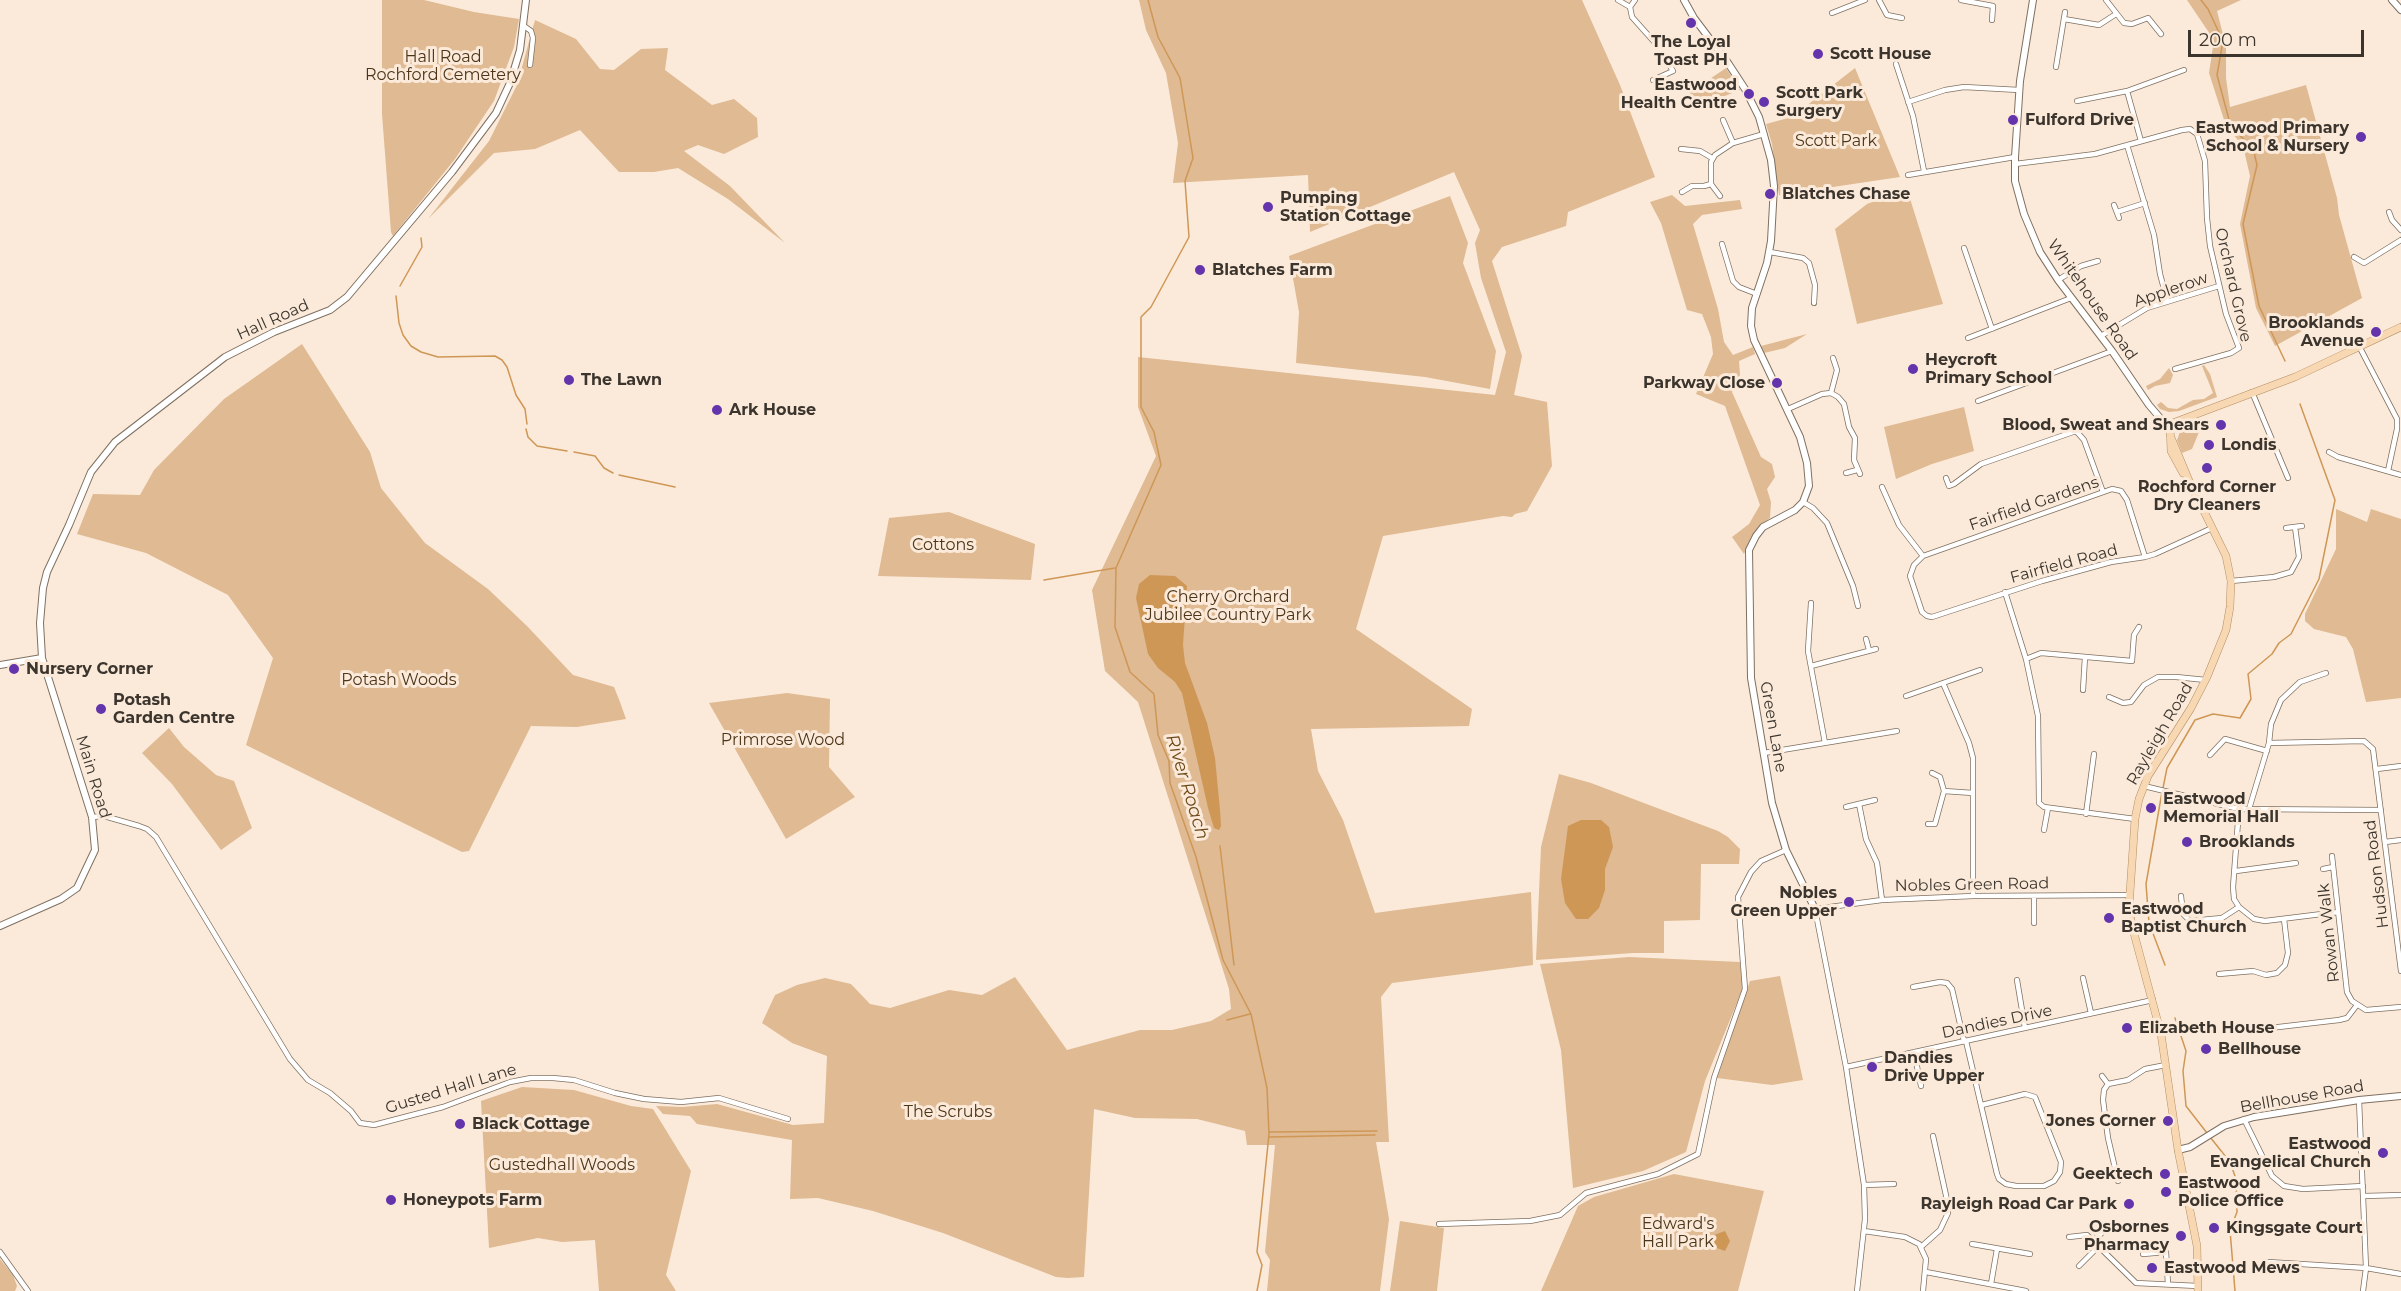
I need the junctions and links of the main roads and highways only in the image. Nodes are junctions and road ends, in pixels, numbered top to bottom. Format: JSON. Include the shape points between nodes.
{"nodes":[{"id":1,"x":2401,"y":321,"type":"edge"},
{"id":2,"x":2401,"y":327,"type":"edge"},
{"id":3,"x":2359,"y":346,"type":"junction"},
{"id":4,"x":2198,"y":1289,"type":"edge"}],
"edges":[{"from":1,"to":3,"type":"main road"},
{"from":2,"to":3,"type":"main road"},
{"from":3,"to":4,"type":"main road","name":"Rayleigh Road","via":[[2295,377],[2170,424],[2170,435],[2190,483],[2226,556],[2231,581],[2226,630],[2206,680],[2144,786],[2135,819],[2130,895],[2132,926],[2166,1065],[2197,1246]]}]}
